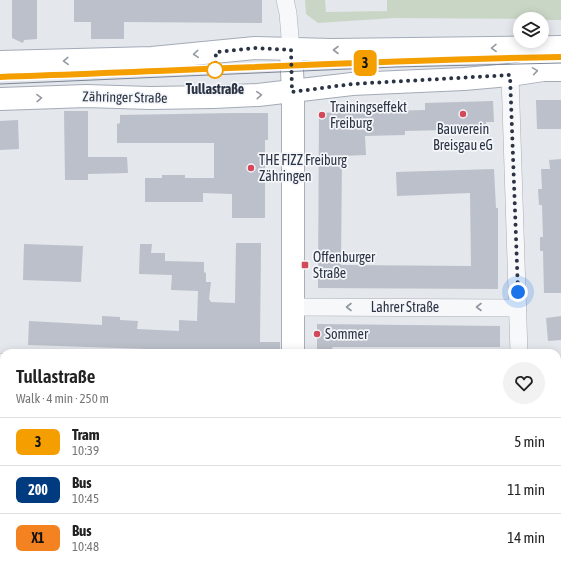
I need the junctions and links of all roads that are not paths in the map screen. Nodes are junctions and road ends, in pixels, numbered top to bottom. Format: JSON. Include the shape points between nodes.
{"nodes":[{"id":1,"x":284,"y":0,"type":"edge"},
{"id":2,"x":561,"y":47,"type":"edge"},
{"id":3,"x":291,"y":50,"type":"junction"},
{"id":4,"x":0,"y":62,"type":"edge"},
{"id":5,"x":561,"y":70,"type":"edge"},
{"id":6,"x":510,"y":75,"type":"junction"},
{"id":7,"x":292,"y":92,"type":"junction"},
{"id":8,"x":0,"y":99,"type":"edge"},
{"id":9,"x":293,"y":307,"type":"junction"},
{"id":10,"x":518,"y":308,"type":"junction"},
{"id":11,"x":293,"y":349,"type":"edge"},
{"id":12,"x":519,"y":349,"type":"edge"}],
"edges":[{"from":1,"to":3,"type":"street","via":[[288,13]]},
{"from":2,"to":3,"type":"main road","one_way":true},
{"from":3,"to":4,"type":"main road","one_way":true,"via":[[255,48],[152,58]]},
{"from":3,"to":7,"type":"main road"},
{"from":6,"to":5,"type":"main road","name":"Zähringer Straße","one_way":true},
{"from":6,"to":7,"type":"main road","name":"Zähringer Straße","via":[[352,84]]},
{"from":6,"to":10,"type":"street"},
{"from":8,"to":7,"type":"main road","name":"Zähringer Straße","one_way":true,"via":[[86,96],[213,97]]},
{"from":7,"to":9,"type":"main road"},
{"from":10,"to":9,"type":"street","name":"Lahrer Straße","one_way":true},
{"from":9,"to":11,"type":"main road"},
{"from":10,"to":12,"type":"street"}]}
